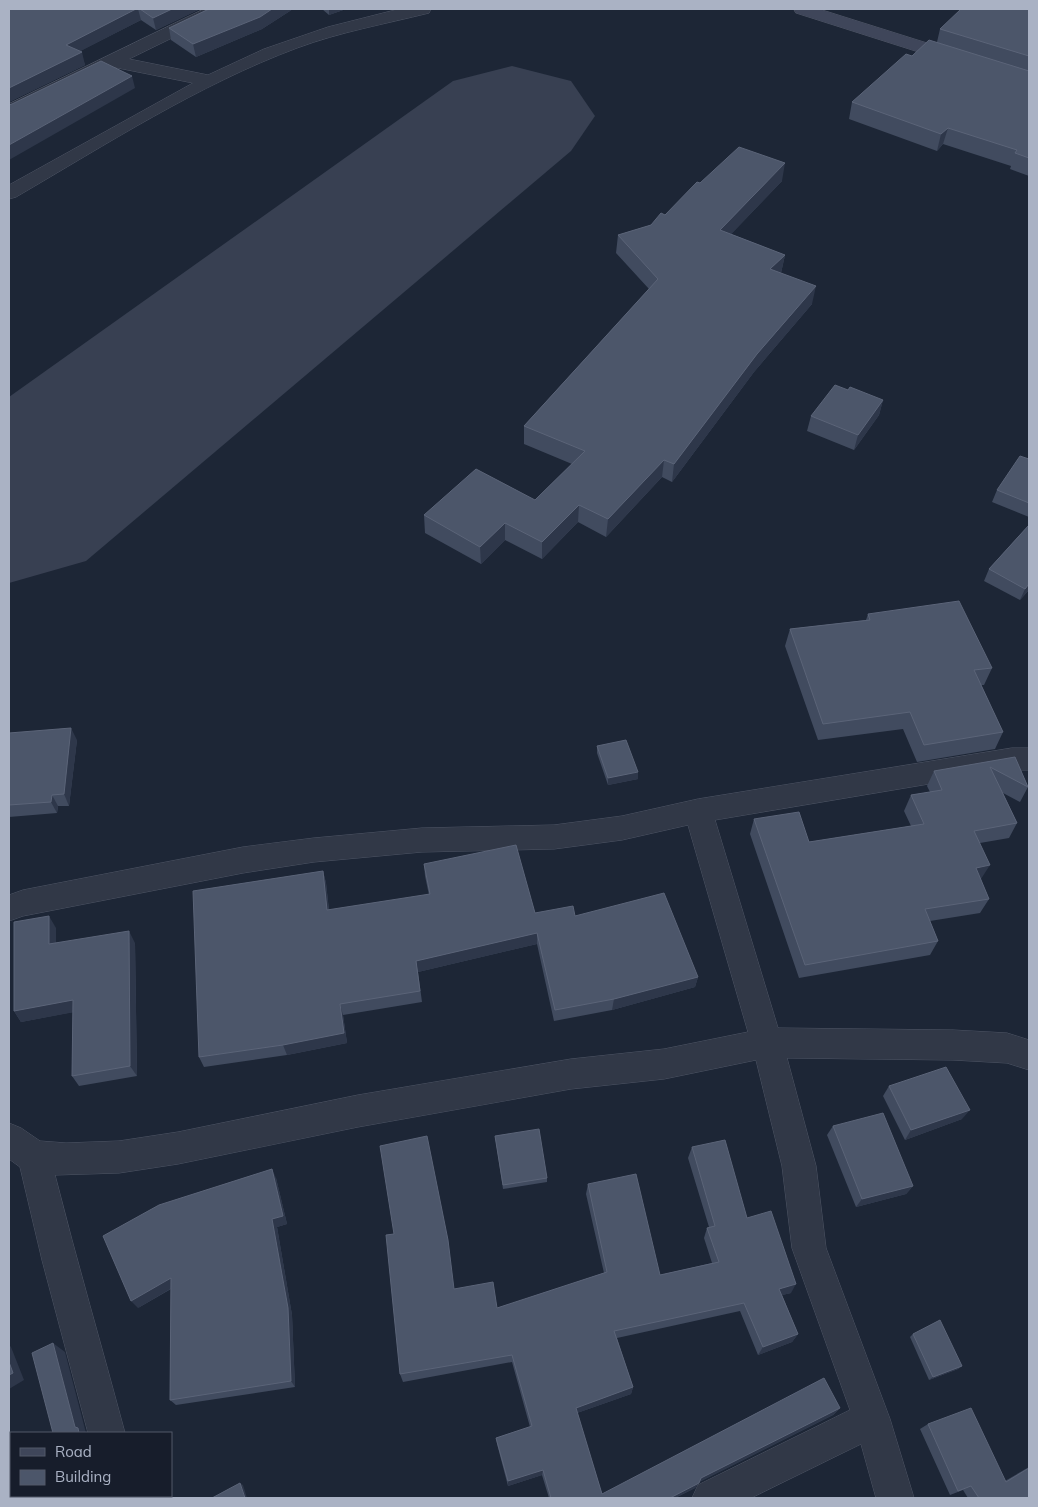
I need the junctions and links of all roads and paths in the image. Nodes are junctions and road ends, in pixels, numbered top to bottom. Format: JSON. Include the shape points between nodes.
{"nodes":[{"id":1,"x":217,"y":9,"type":"edge"},
{"id":2,"x":423,"y":9,"type":"edge"},
{"id":3,"x":802,"y":9,"type":"edge"},
{"id":4,"x":112,"y":61,"type":"junction"},
{"id":5,"x":972,"y":64,"type":"edge"},
{"id":6,"x":210,"y":81,"type":"junction"},
{"id":7,"x":9,"y":111,"type":"edge"},
{"id":8,"x":9,"y":192,"type":"edge"},
{"id":9,"x":1029,"y":759,"type":"edge"},
{"id":10,"x":698,"y":811,"type":"junction"},
{"id":11,"x":9,"y":908,"type":"edge"},
{"id":12,"x":768,"y":1043,"type":"junction"},
{"id":13,"x":1029,"y":1055,"type":"edge"},
{"id":14,"x":21,"y":1148,"type":"edge"},
{"id":15,"x":872,"y":1419,"type":"junction"},
{"id":16,"x":106,"y":1432,"type":"edge"},
{"id":17,"x":712,"y":1498,"type":"edge"},
{"id":18,"x":894,"y":1498,"type":"edge"}],
"edges":[{"from":1,"to":4,"type":"street"},
{"from":2,"to":6,"type":"street","via":[[338,29]]},
{"from":3,"to":5,"type":"main road"},
{"from":4,"to":6,"type":"street"},
{"from":4,"to":7,"type":"street"},
{"from":6,"to":8,"type":"street"},
{"from":9,"to":10,"type":"street","via":[[1012,759]]},
{"from":10,"to":11,"type":"street","via":[[622,828],[554,837],[422,840],[314,850],[243,860]]},
{"from":10,"to":12,"type":"street"},
{"from":12,"to":13,"type":"street","via":[[953,1045],[1006,1048]]},
{"from":12,"to":14,"type":"street","via":[[664,1064],[571,1074],[358,1111],[128,1156],[66,1160]]},
{"from":12,"to":15,"type":"street","via":[[799,1166],[809,1248]]},
{"from":14,"to":16,"type":"street","via":[[58,1260]]},
{"from":15,"to":17,"type":"street"},
{"from":15,"to":18,"type":"street"}]}
